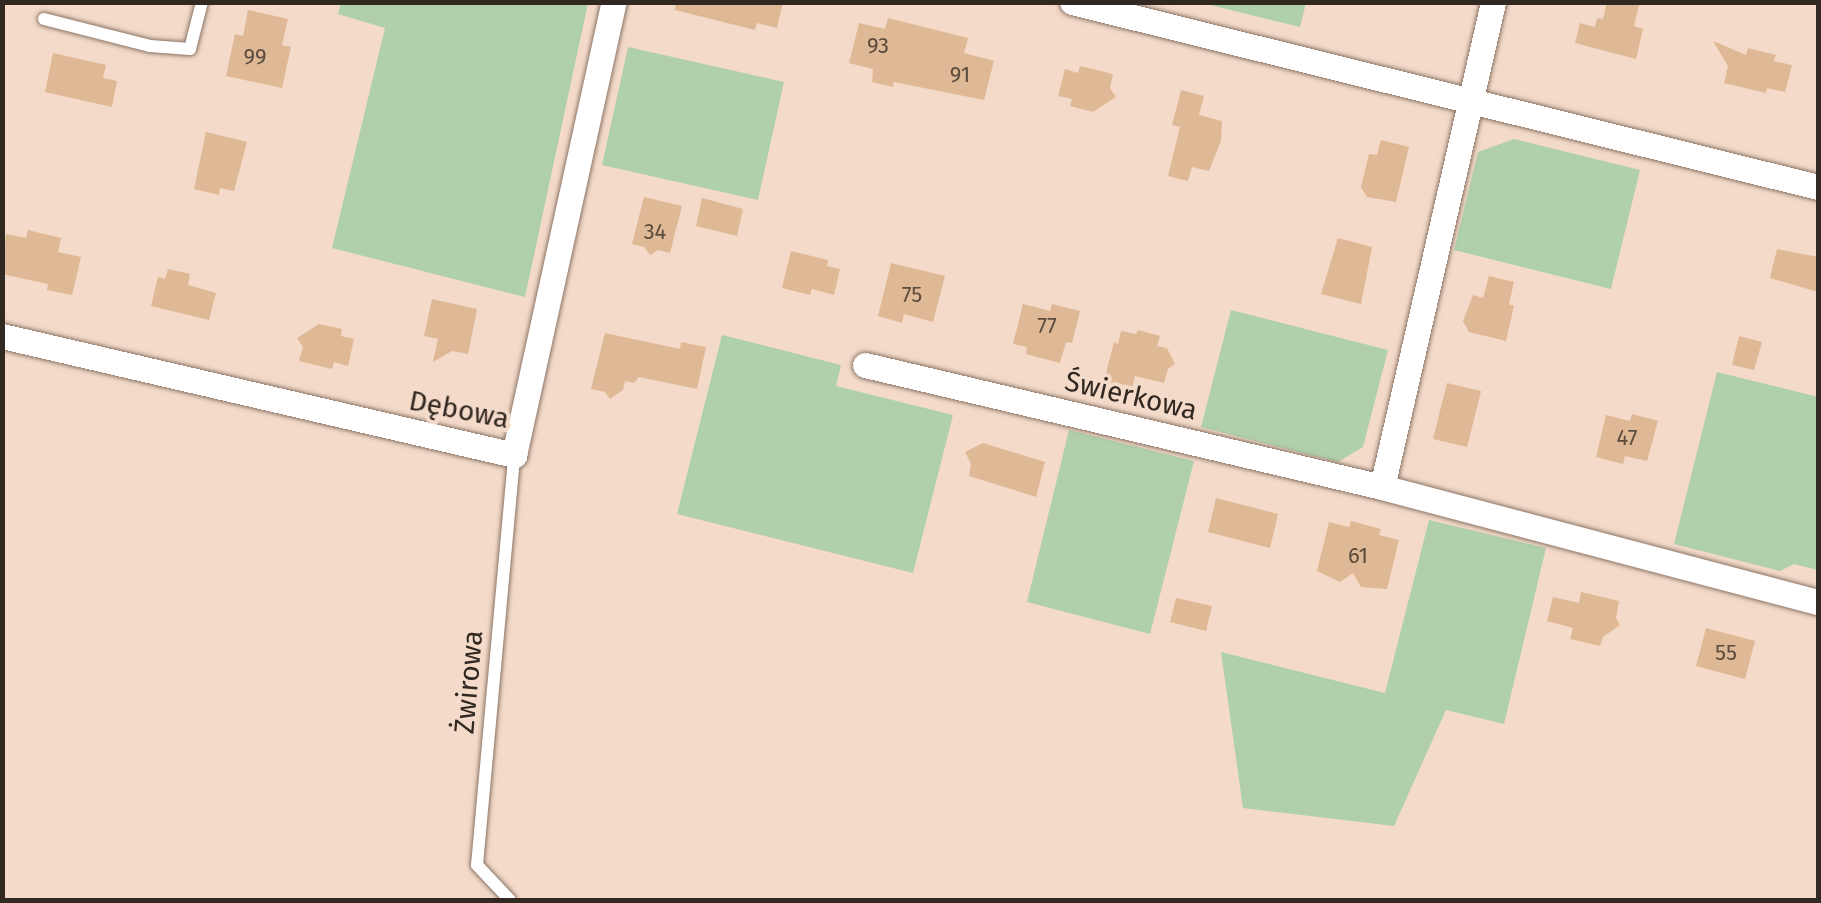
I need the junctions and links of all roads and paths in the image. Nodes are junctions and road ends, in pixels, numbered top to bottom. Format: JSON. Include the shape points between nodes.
{"nodes":[{"id":1,"x":202,"y":2,"type":"edge"},
{"id":2,"x":614,"y":2,"type":"edge"},
{"id":3,"x":1072,"y":2,"type":"edge"},
{"id":4,"x":1494,"y":2,"type":"edge"},
{"id":5,"x":44,"y":19,"type":"dead end"},
{"id":6,"x":1469,"y":100,"type":"junction"},
{"id":7,"x":1818,"y":186,"type":"edge"},
{"id":8,"x":2,"y":336,"type":"edge"},
{"id":9,"x":865,"y":364,"type":"dead end"},
{"id":10,"x":514,"y":455,"type":"junction"},
{"id":11,"x":1382,"y":486,"type":"junction"},
{"id":12,"x":1818,"y":602,"type":"edge"},
{"id":13,"x":510,"y":900,"type":"edge"}],
"edges":[{"from":1,"to":5,"type":"lane","via":[[190,49],[150,46]]},
{"from":2,"to":10,"type":"street","name":"Dębowa"},
{"from":3,"to":6,"type":"street"},
{"from":4,"to":6,"type":"street"},
{"from":6,"to":7,"type":"street"},
{"from":6,"to":11,"type":"street"},
{"from":8,"to":10,"type":"street","name":"Dębowa"},
{"from":9,"to":11,"type":"street","name":"Świerkowa"},
{"from":10,"to":13,"type":"lane","name":"Żwirowa","via":[[477,864]]},
{"from":11,"to":12,"type":"street","name":"Świerkowa"}]}
